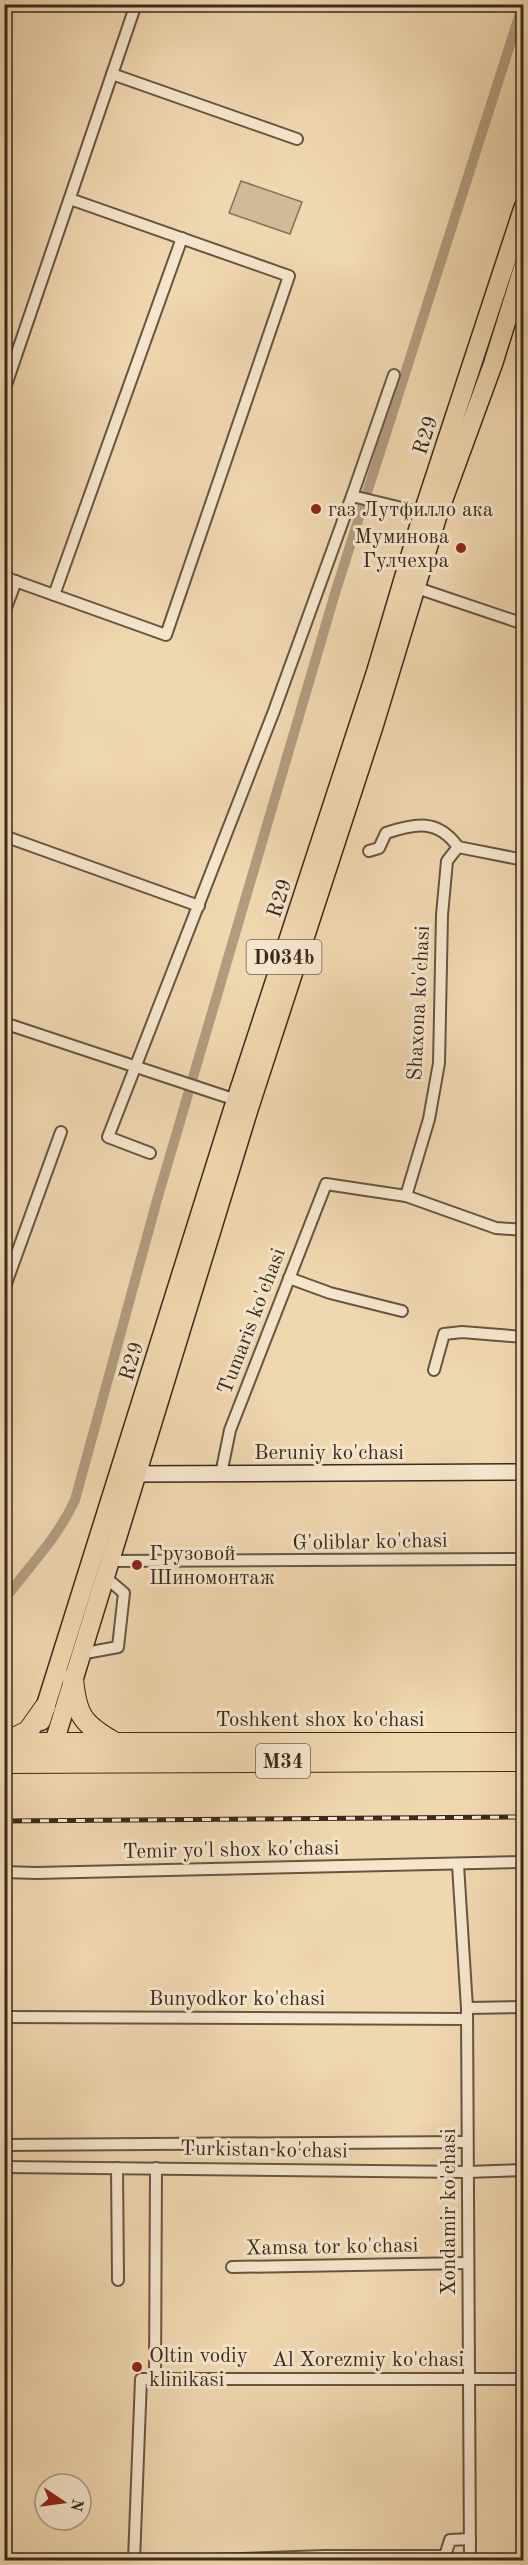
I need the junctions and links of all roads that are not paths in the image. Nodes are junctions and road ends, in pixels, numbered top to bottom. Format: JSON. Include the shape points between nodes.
{"nodes":[{"id":1,"x":136,"y":4,"type":"edge"},
{"id":2,"x":112,"y":74,"type":"junction"},
{"id":3,"x":297,"y":139,"type":"dead end"},
{"id":4,"x":70,"y":199,"type":"junction"},
{"id":5,"x":524,"y":206,"type":"edge"},
{"id":6,"x":182,"y":238,"type":"junction"},
{"id":7,"x":524,"y":265,"type":"edge"},
{"id":8,"x":394,"y":375,"type":"dead end"},
{"id":9,"x":4,"y":392,"type":"edge"},
{"id":10,"x":355,"y":497,"type":"junction"},
{"id":11,"x":423,"y":513,"type":"junction"},
{"id":12,"x":4,"y":577,"type":"edge"},
{"id":13,"x":16,"y":581,"type":"junction"},
{"id":14,"x":417,"y":588,"type":"junction"},
{"id":15,"x":54,"y":595,"type":"junction"},
{"id":16,"x":4,"y":613,"type":"edge"},
{"id":17,"x":524,"y":624,"type":"edge"},
{"id":18,"x":4,"y":836,"type":"edge"},
{"id":19,"x":458,"y":847,"type":"junction"},
{"id":20,"x":369,"y":851,"type":"dead end"},
{"id":21,"x":524,"y":860,"type":"edge"},
{"id":22,"x":198,"y":906,"type":"junction"},
{"id":23,"x":4,"y":1023,"type":"edge"},
{"id":24,"x":135,"y":1068,"type":"junction"},
{"id":25,"x":236,"y":1100,"type":"junction"},
{"id":26,"x":61,"y":1132,"type":"dead end"},
{"id":27,"x":150,"y":1153,"type":"dead end"},
{"id":28,"x":406,"y":1196,"type":"junction"},
{"id":29,"x":524,"y":1218,"type":"edge"},
{"id":30,"x":523,"y":1230,"type":"edge"},
{"id":31,"x":289,"y":1278,"type":"junction"},
{"id":32,"x":4,"y":1289,"type":"edge"},
{"id":33,"x":402,"y":1311,"type":"dead end"},
{"id":34,"x":524,"y":1337,"type":"edge"},
{"id":35,"x":434,"y":1370,"type":"dead end"},
{"id":36,"x":524,"y":1472,"type":"edge"},
{"id":37,"x":135,"y":1474,"type":"junction"},
{"id":38,"x":221,"y":1474,"type":"junction"},
{"id":39,"x":524,"y":1559,"type":"edge"},
{"id":40,"x":106,"y":1569,"type":"junction"},
{"id":41,"x":80,"y":1654,"type":"junction"},
{"id":42,"x":73,"y":1677,"type":"junction"},
{"id":43,"x":45,"y":1707,"type":"junction"},
{"id":44,"x":4,"y":1743,"type":"edge"},
{"id":45,"x":45,"y":1743,"type":"junction"},
{"id":46,"x":524,"y":1743,"type":"edge"},
{"id":47,"x":117,"y":1752,"type":"junction"},
{"id":48,"x":524,"y":1761,"type":"edge"},
{"id":49,"x":43,"y":1762,"type":"junction"},
{"id":50,"x":4,"y":1763,"type":"edge"},
{"id":51,"x":524,"y":1862,"type":"edge"},
{"id":52,"x":458,"y":1864,"type":"junction"},
{"id":53,"x":4,"y":1872,"type":"edge"},
{"id":54,"x":524,"y":2007,"type":"edge"},
{"id":55,"x":467,"y":2014,"type":"junction"},
{"id":56,"x":7,"y":2017,"type":"dead end"},
{"id":57,"x":467,"y":2142,"type":"junction"},
{"id":58,"x":4,"y":2145,"type":"edge"},
{"id":59,"x":5,"y":2167,"type":"edge"},
{"id":60,"x":117,"y":2168,"type":"junction"},
{"id":61,"x":156,"y":2168,"type":"junction"},
{"id":62,"x":524,"y":2170,"type":"edge"},
{"id":63,"x":467,"y":2172,"type":"junction"},
{"id":64,"x":468,"y":2263,"type":"junction"},
{"id":65,"x":6,"y":2264,"type":"edge"},
{"id":66,"x":232,"y":2267,"type":"dead end"},
{"id":67,"x":118,"y":2280,"type":"dead end"},
{"id":68,"x":469,"y":2378,"type":"junction"},
{"id":69,"x":155,"y":2379,"type":"junction"},
{"id":70,"x":524,"y":2379,"type":"edge"},
{"id":71,"x":470,"y":2539,"type":"junction"},
{"id":72,"x":134,"y":2560,"type":"edge"},
{"id":73,"x":210,"y":2560,"type":"edge"},
{"id":74,"x":470,"y":2560,"type":"edge"}],
"edges":[{"from":1,"to":2,"type":"street"},
{"from":2,"to":3,"type":"street"},
{"from":2,"to":4,"type":"street"},
{"from":4,"to":6,"type":"street"},
{"from":4,"to":9,"type":"street"},
{"from":5,"to":11,"type":"main road","name":"R29","number":"D034b"},
{"from":6,"to":15,"type":"street"},
{"from":6,"to":15,"type":"street","via":[[289,276],[166,635]]},
{"from":7,"to":14,"type":"main road","name":"R29","number":"D034b","via":[[499,366],[438,514]]},
{"from":8,"to":10,"type":"street"},
{"from":10,"to":11,"type":"street"},
{"from":10,"to":22,"type":"street"},
{"from":11,"to":25,"type":"main road","name":"R29","number":"D034b","via":[[376,672]]},
{"from":12,"to":13,"type":"street"},
{"from":13,"to":15,"type":"street"},
{"from":13,"to":16,"type":"street"},
{"from":14,"to":17,"type":"street"},
{"from":14,"to":37,"type":"main road","name":"R29","number":"D034b"},
{"from":18,"to":22,"type":"street"},
{"from":19,"to":20,"type":"street","via":[[447,832],[407,826],[386,834],[379,848]]},
{"from":19,"to":21,"type":"street"},
{"from":19,"to":28,"type":"street","name":"Shaxona ko'chasi","via":[[447,861],[442,915],[439,1063],[429,1119]]},
{"from":22,"to":24,"type":"street"},
{"from":23,"to":24,"type":"street"},
{"from":24,"to":25,"type":"street"},
{"from":24,"to":27,"type":"street","via":[[108,1137]]},
{"from":25,"to":43,"type":"main road","name":"R29","number":"D034b"},
{"from":26,"to":32,"type":"street"},
{"from":28,"to":30,"type":"street","via":[[496,1228]]},
{"from":28,"to":31,"type":"street","name":"Tumaris ko'chasi","via":[[326,1184]]},
{"from":29,"to":30,"type":"street"},
{"from":31,"to":33,"type":"street"},
{"from":31,"to":38,"type":"street","name":"Tumaris ko'chasi","via":[[230,1430]]},
{"from":34,"to":35,"type":"street","via":[[444,1334]]},
{"from":36,"to":38,"type":"street","name":"Beruniy ko'chasi"},
{"from":37,"to":38,"type":"street","name":"Beruniy ko'chasi"},
{"from":37,"to":40,"type":"main road","name":"R29","number":"D034b"},
{"from":39,"to":40,"type":"street","name":"G'oliblar ko'chasi"},
{"from":40,"to":41,"type":"main road","name":"R29","number":"D034b"},
{"from":40,"to":41,"type":"street","via":[[124,1593],[118,1647]]},
{"from":41,"to":42,"type":"main road","name":"R29","number":"D034b"},
{"from":42,"to":45,"type":"main road","number":"D034b"},
{"from":42,"to":47,"type":"highway","via":[[82,1718]]},
{"from":43,"to":44,"type":"highway","via":[[28,1731]]},
{"from":43,"to":45,"type":"main road","number":"D034b"},
{"from":44,"to":45,"type":"highway","number":"M34"},
{"from":45,"to":47,"type":"highway","number":"M34"},
{"from":45,"to":49,"type":"main road","number":"D034b"},
{"from":46,"to":47,"type":"highway","name":"Toshkent shox ko'chasi","number":"M34"},
{"from":47,"to":48,"type":"highway","name":"Toshkent shox ko'chasi","number":"M34"},
{"from":47,"to":49,"type":"highway","name":"Toshkent shox ko'chasi","number":"M34"},
{"from":49,"to":50,"type":"highway","number":"M34"},
{"from":51,"to":52,"type":"street","name":"Temir yo'l shox ko'chasi"},
{"from":52,"to":53,"type":"street","name":"Temir yo'l shox ko'chasi"},
{"from":52,"to":55,"type":"street","name":"Xondamir ko'chasi"},
{"from":54,"to":55,"type":"street","name":"Bunyodkor ko'chasi"},
{"from":55,"to":56,"type":"street","name":"Bunyodkor ko'chasi"},
{"from":55,"to":57,"type":"street","name":"Xondamir ko'chasi"},
{"from":57,"to":58,"type":"street","name":"Turkistan ko'chasi"},
{"from":57,"to":63,"type":"street","name":"Xondamir ko'chasi"},
{"from":59,"to":60,"type":"street","name":"Turkistan ko'chasi"},
{"from":59,"to":65,"type":"street"},
{"from":60,"to":61,"type":"street","name":"Turkistan ko'chasi"},
{"from":60,"to":67,"type":"street"},
{"from":61,"to":63,"type":"street","name":"Turkistan ko'chasi"},
{"from":61,"to":69,"type":"street"},
{"from":62,"to":63,"type":"street","name":"Turkistan ko'chasi"},
{"from":63,"to":64,"type":"street","name":"Xondamir ko'chasi"},
{"from":64,"to":66,"type":"street","name":"Xamsa tor ko'chasi"},
{"from":64,"to":68,"type":"street","name":"Xondamir ko'chasi"},
{"from":68,"to":69,"type":"street","name":"Al Xorezmiy ko'chasi"},
{"from":68,"to":70,"type":"street","name":"Al Xorezmiy ko'chasi"},
{"from":68,"to":71,"type":"street","name":"Xondamir ko'chasi"},
{"from":69,"to":72,"type":"street","name":"Al Xorezmiy ko'chasi","via":[[141,2379]]},
{"from":71,"to":73,"type":"street","via":[[450,2540],[445,2556]]},
{"from":71,"to":74,"type":"street","name":"Xondamir ko'chasi"}]}
